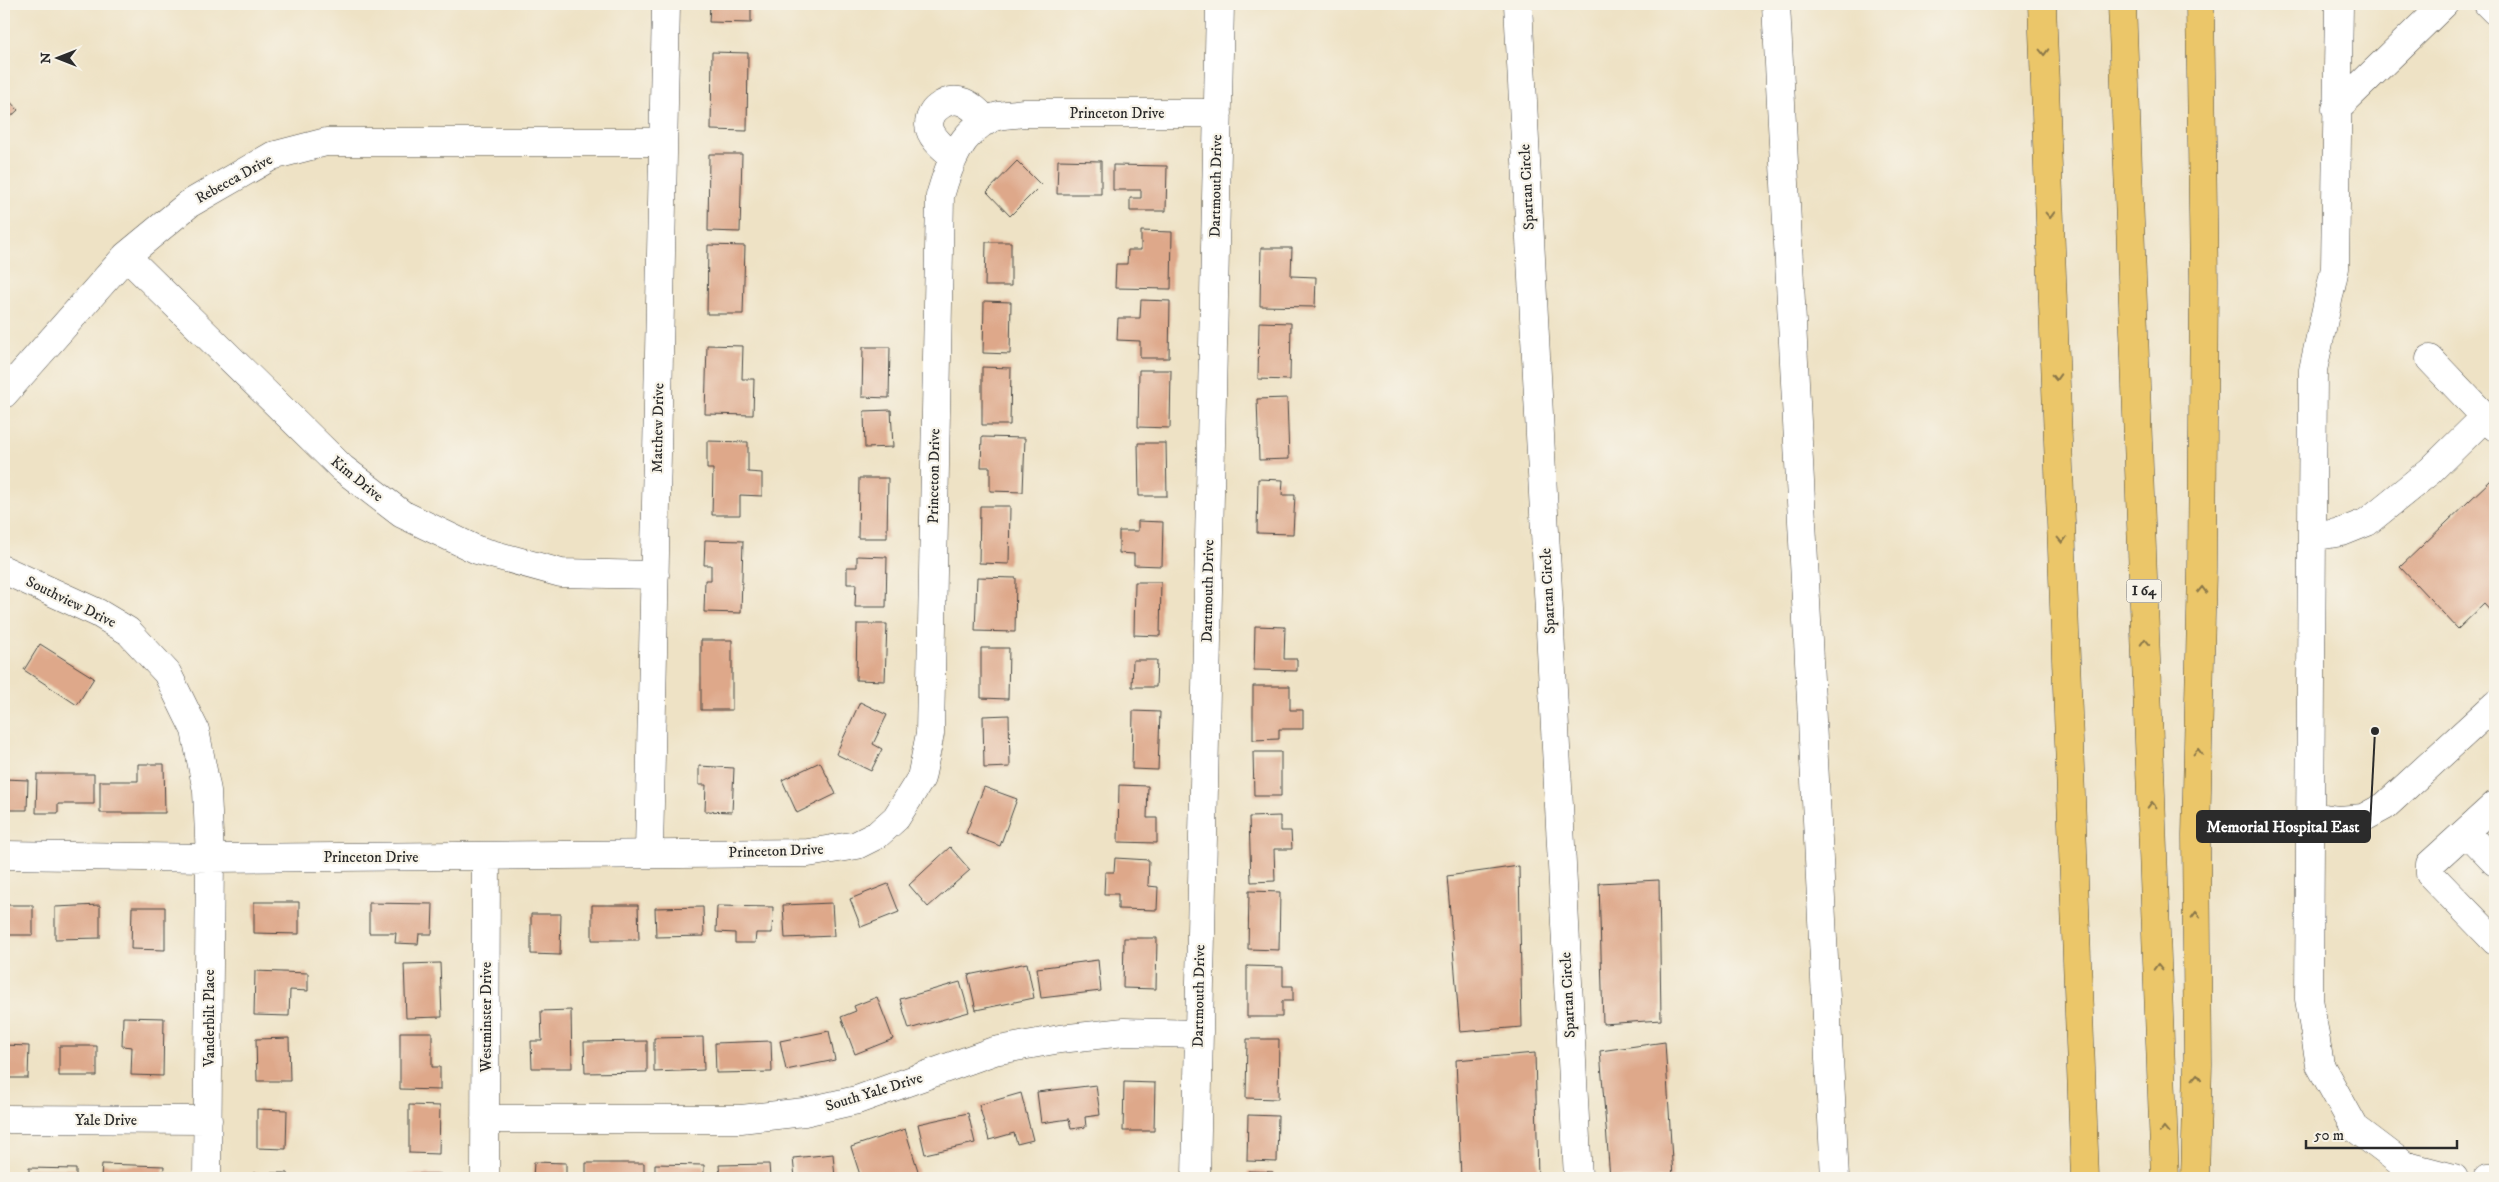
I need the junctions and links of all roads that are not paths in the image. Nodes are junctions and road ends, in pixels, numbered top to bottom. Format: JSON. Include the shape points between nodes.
{"nodes":[{"id":1,"x":666,"y":4,"type":"edge"},
{"id":2,"x":1220,"y":4,"type":"edge"},
{"id":3,"x":1518,"y":4,"type":"edge"},
{"id":4,"x":1776,"y":4,"type":"edge"},
{"id":5,"x":2042,"y":4,"type":"edge"},
{"id":6,"x":2122,"y":4,"type":"edge"},
{"id":7,"x":2200,"y":4,"type":"edge"},
{"id":8,"x":2339,"y":4,"type":"edge"},
{"id":9,"x":2444,"y":4,"type":"edge"},
{"id":10,"x":2488,"y":4,"type":"edge"},
{"id":11,"x":2495,"y":11,"type":"edge"},
{"id":12,"x":2336,"y":110,"type":"junction"},
{"id":13,"x":1218,"y":114,"type":"junction"},
{"id":14,"x":987,"y":121,"type":"junction"},
{"id":15,"x":663,"y":142,"type":"junction"},
{"id":16,"x":953,"y":156,"type":"junction"},
{"id":17,"x":126,"y":256,"type":"junction"},
{"id":18,"x":2430,"y":359,"type":"dead end"},
{"id":19,"x":4,"y":394,"type":"edge"},
{"id":20,"x":2490,"y":422,"type":"edge"},
{"id":21,"x":2312,"y":538,"type":"junction"},
{"id":22,"x":4,"y":570,"type":"edge"},
{"id":23,"x":655,"y":575,"type":"junction"},
{"id":24,"x":2495,"y":705,"type":"edge"},
{"id":25,"x":2495,"y":805,"type":"edge"},
{"id":26,"x":2310,"y":816,"type":"junction"},
{"id":27,"x":2466,"y":832,"type":"junction"},
{"id":28,"x":649,"y":853,"type":"junction"},
{"id":29,"x":4,"y":855,"type":"edge"},
{"id":30,"x":486,"y":856,"type":"junction"},
{"id":31,"x":210,"y":858,"type":"junction"},
{"id":32,"x":2495,"y":862,"type":"edge"},
{"id":33,"x":2495,"y":941,"type":"edge"},
{"id":34,"x":1198,"y":1034,"type":"junction"},
{"id":35,"x":4,"y":1119,"type":"edge"},
{"id":36,"x":485,"y":1119,"type":"junction"},
{"id":37,"x":208,"y":1120,"type":"junction"},
{"id":38,"x":207,"y":1178,"type":"edge"},
{"id":39,"x":485,"y":1178,"type":"edge"},
{"id":40,"x":1196,"y":1178,"type":"edge"},
{"id":41,"x":1578,"y":1178,"type":"edge"},
{"id":42,"x":1835,"y":1178,"type":"edge"},
{"id":43,"x":2085,"y":1178,"type":"edge"},
{"id":44,"x":2165,"y":1178,"type":"edge"},
{"id":45,"x":2195,"y":1178,"type":"edge"},
{"id":46,"x":2454,"y":1178,"type":"edge"},
{"id":47,"x":2488,"y":1178,"type":"edge"},
{"id":48,"x":2495,"y":1178,"type":"edge"}],
"edges":[{"from":1,"to":15,"type":"street","name":"Matthew Drive"},
{"from":2,"to":13,"type":"street","name":"Dartmouth Drive"},
{"from":3,"to":41,"type":"street","name":"Spartan Circle"},
{"from":4,"to":42,"type":"street"},
{"from":5,"to":43,"type":"highway","one_way":true},
{"from":44,"to":6,"type":"highway","number":"I 64","one_way":true},
{"from":45,"to":7,"type":"highway","one_way":true,"via":[[2204,280]]},
{"from":8,"to":12,"type":"street"},
{"from":9,"to":12,"type":"street"},
{"from":10,"to":11,"type":"street"},
{"from":12,"to":21,"type":"street","via":[[2335,268],[2313,370]]},
{"from":13,"to":14,"type":"street","name":"Princeton Drive","via":[[1023,114],[993,117]]},
{"from":13,"to":34,"type":"street","name":"Dartmouth Drive"},
{"from":14,"to":16,"type":"street","name":"Princeton Drive","via":[[966,138]]},
{"from":14,"to":16,"type":"street","via":[[960,100],[946,100],[932,111],[929,125],[937,142]]},
{"from":15,"to":17,"type":"street","name":"Rebecca Drive","via":[[326,142],[272,156],[189,204]]},
{"from":15,"to":23,"type":"street","name":"Matthew Drive"},
{"from":16,"to":28,"type":"street","name":"Princeton Drive","via":[[940,196],[930,734],[921,778],[896,818],[877,835],[857,844],[808,853]]},
{"from":17,"to":19,"type":"street","name":"Rebecca Drive"},
{"from":17,"to":23,"type":"street","name":"Kim Drive","via":[[342,468],[402,514],[477,550],[561,573]]},
{"from":18,"to":20,"type":"street"},
{"from":20,"to":21,"type":"street","via":[[2367,522],[2342,532]]},
{"from":21,"to":26,"type":"street"},
{"from":22,"to":31,"type":"street","name":"Southview Drive","via":[[128,631],[167,673],[195,730],[207,791]]},
{"from":23,"to":28,"type":"street","name":"Matthew Drive"},
{"from":24,"to":26,"type":"street","via":[[2385,806],[2363,818],[2339,820]]},
{"from":25,"to":27,"type":"street"},
{"from":26,"to":46,"type":"street","via":[[2309,999],[2320,1066],[2356,1128],[2404,1165]]},
{"from":27,"to":32,"type":"street"},
{"from":27,"to":33,"type":"street","via":[[2430,864],[2430,874]]},
{"from":28,"to":30,"type":"street","name":"Princeton Drive"},
{"from":29,"to":31,"type":"street","name":"Princeton Drive"},
{"from":30,"to":31,"type":"street","name":"Princeton Drive"},
{"from":30,"to":36,"type":"street","name":"Westminster Drive"},
{"from":31,"to":37,"type":"street","name":"Vanderbilt Place"},
{"from":34,"to":36,"type":"street","name":"South Yale Drive","via":[[1124,1032],[994,1051],[857,1100],[804,1112],[741,1119]]},
{"from":34,"to":40,"type":"street","name":"Dartmouth Drive"},
{"from":35,"to":37,"type":"street","name":"Yale Drive"},
{"from":36,"to":39,"type":"street","name":"Westminster Drive"},
{"from":37,"to":38,"type":"street","name":"Vanderbilt Place"},
{"from":47,"to":48,"type":"street"}]}
